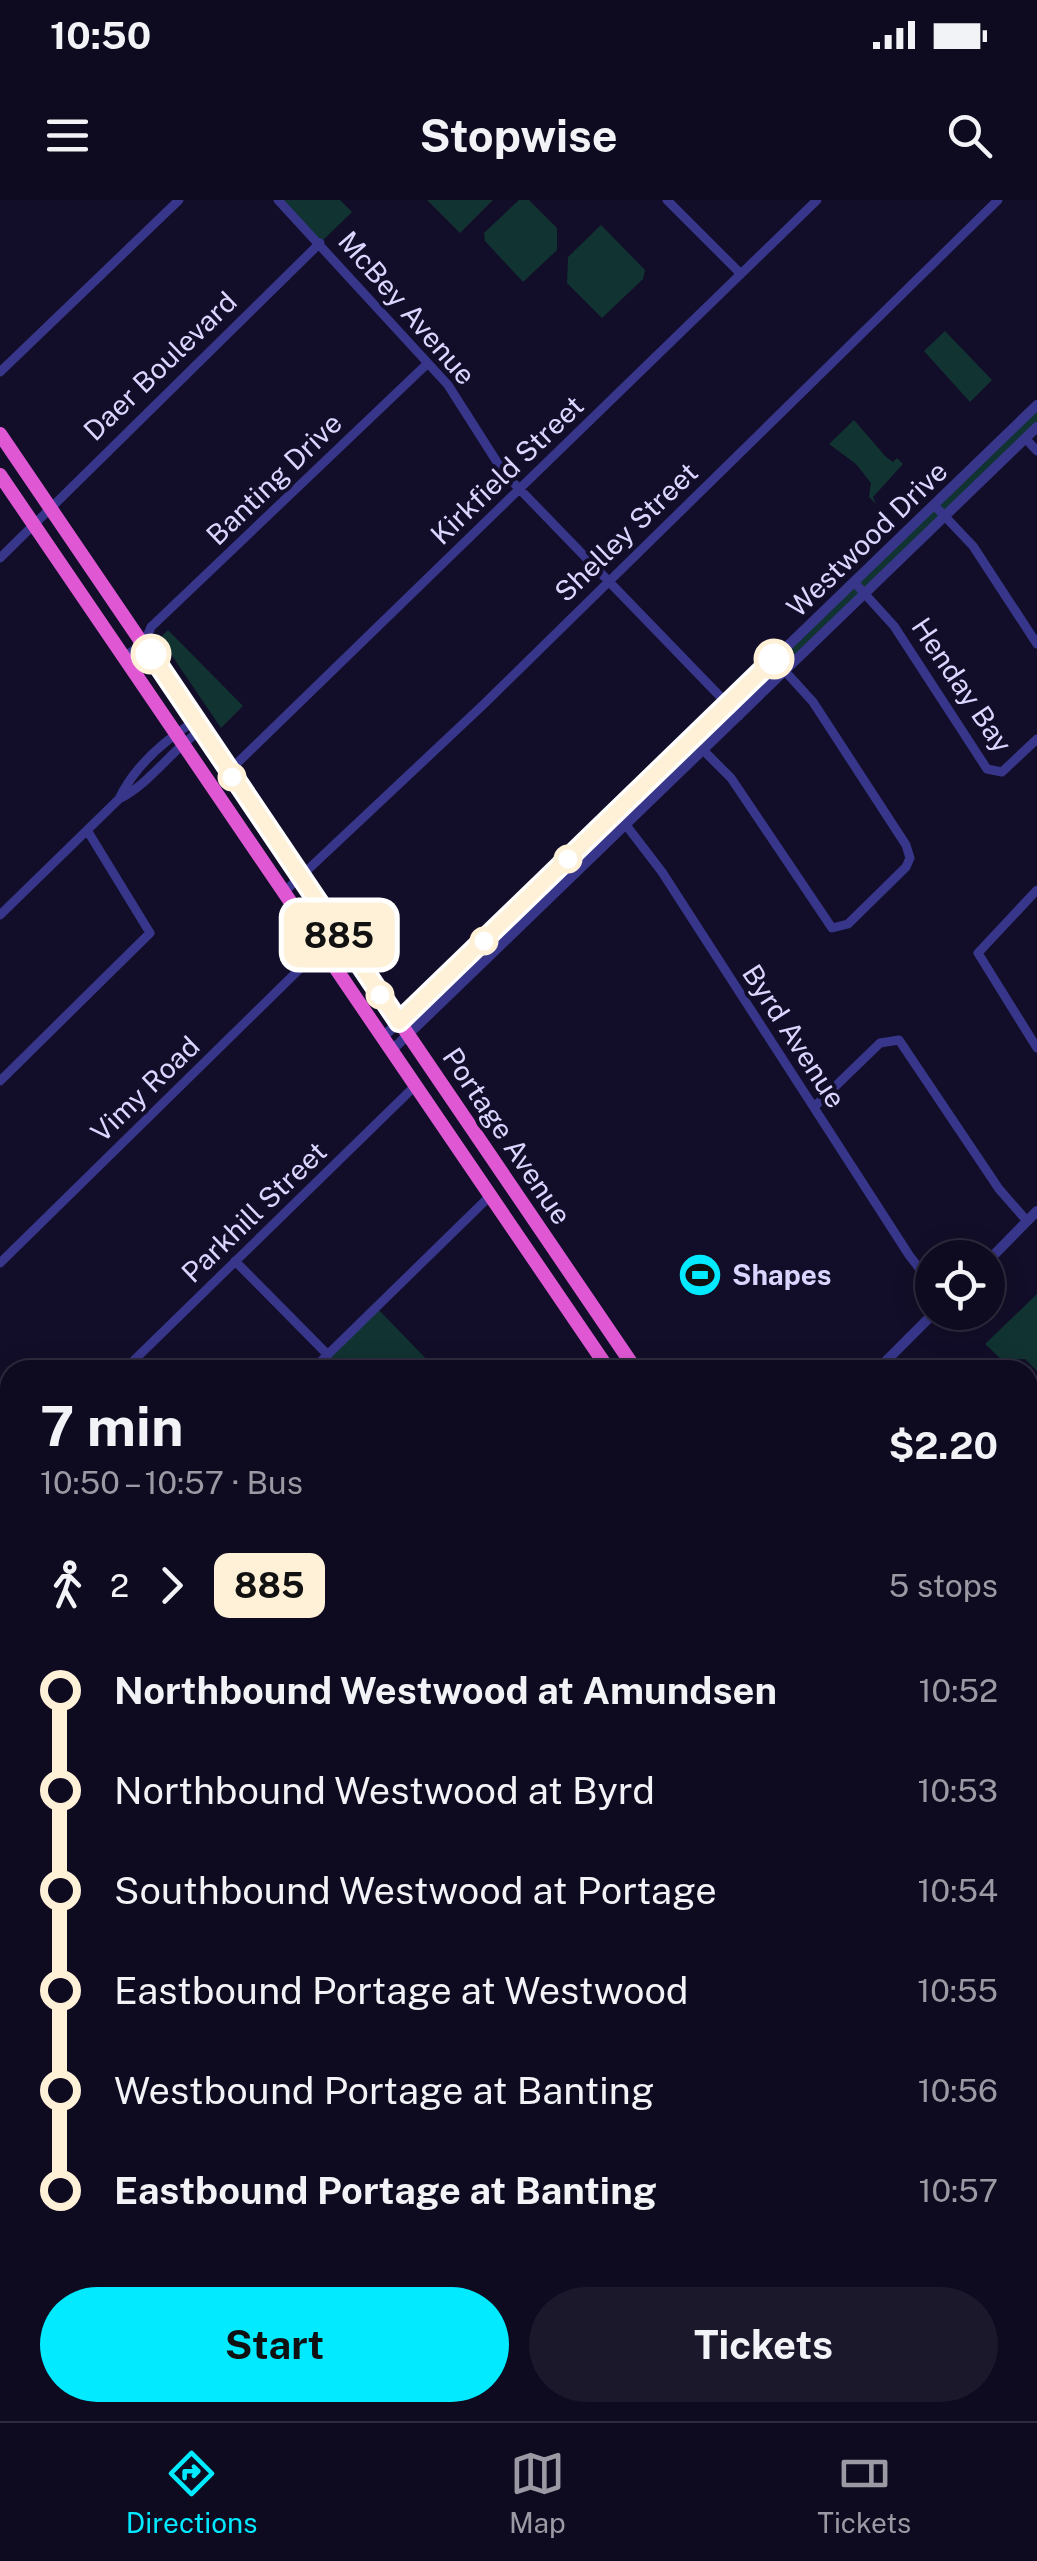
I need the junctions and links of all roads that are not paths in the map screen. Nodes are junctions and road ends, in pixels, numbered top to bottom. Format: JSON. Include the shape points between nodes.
{"nodes":[{"id":1,"x":179,"y":200,"type":"edge"},
{"id":2,"x":278,"y":200,"type":"edge"},
{"id":3,"x":667,"y":200,"type":"edge"},
{"id":4,"x":817,"y":200,"type":"edge"},
{"id":5,"x":993,"y":202,"type":"edge"},
{"id":6,"x":320,"y":242,"type":"junction"},
{"id":7,"x":741,"y":274,"type":"junction"},
{"id":8,"x":428,"y":363,"type":"junction"},
{"id":9,"x":0,"y":372,"type":"edge"},
{"id":10,"x":1037,"y":406,"type":"edge"},
{"id":11,"x":1037,"y":427,"type":"edge"},
{"id":12,"x":0,"y":434,"type":"edge"},
{"id":13,"x":1025,"y":438,"type":"junction"},
{"id":14,"x":1037,"y":451,"type":"edge"},
{"id":15,"x":0,"y":475,"type":"edge"},
{"id":16,"x":520,"y":489,"type":"junction"},
{"id":17,"x":49,"y":505,"type":"junction"},
{"id":18,"x":934,"y":505,"type":"junction"},
{"id":19,"x":945,"y":516,"type":"junction"},
{"id":20,"x":32,"y":523,"type":"junction"},
{"id":21,"x":0,"y":558,"type":"edge"},
{"id":22,"x":608,"y":580,"type":"junction"},
{"id":23,"x":854,"y":582,"type":"junction"},
{"id":24,"x":866,"y":594,"type":"junction"},
{"id":25,"x":144,"y":634,"type":"junction"},
{"id":26,"x":1037,"y":644,"type":"edge"},
{"id":27,"x":119,"y":651,"type":"junction"},
{"id":28,"x":774,"y":659,"type":"junction"},
{"id":29,"x":786,"y":671,"type":"junction"},
{"id":30,"x":728,"y":704,"type":"junction"},
{"id":31,"x":739,"y":716,"type":"junction"},
{"id":32,"x":198,"y":726,"type":"junction"},
{"id":33,"x":178,"y":739,"type":"junction"},
{"id":34,"x":1037,"y":739,"type":"edge"},
{"id":35,"x":703,"y":750,"type":"junction"},
{"id":36,"x":228,"y":772,"type":"junction"},
{"id":37,"x":616,"y":812,"type":"junction"},
{"id":38,"x":624,"y":824,"type":"junction"},
{"id":39,"x":87,"y":830,"type":"junction"},
{"id":40,"x":300,"y":876,"type":"junction"},
{"id":41,"x":1037,"y":890,"type":"edge"},
{"id":42,"x":283,"y":893,"type":"junction"},
{"id":43,"x":0,"y":915,"type":"edge"},
{"id":44,"x":320,"y":948,"type":"junction"},
{"id":45,"x":399,"y":1022,"type":"junction"},
{"id":46,"x":408,"y":1036,"type":"junction"},
{"id":47,"x":382,"y":1038,"type":"junction"},
{"id":48,"x":1037,"y":1048,"type":"edge"},
{"id":49,"x":391,"y":1051,"type":"junction"},
{"id":50,"x":0,"y":1081,"type":"edge"},
{"id":51,"x":415,"y":1086,"type":"junction"},
{"id":52,"x":814,"y":1107,"type":"junction"},
{"id":53,"x":490,"y":1196,"type":"junction"},
{"id":54,"x":1037,"y":1211,"type":"edge"},
{"id":55,"x":1028,"y":1220,"type":"junction"},
{"id":56,"x":1005,"y":1243,"type":"edge"},
{"id":57,"x":915,"y":1260,"type":"edge"},
{"id":58,"x":235,"y":1261,"type":"junction"},
{"id":59,"x":0,"y":1263,"type":"edge"},
{"id":60,"x":917,"y":1330,"type":"edge"},
{"id":61,"x":328,"y":1354,"type":"junction"},
{"id":62,"x":134,"y":1360,"type":"edge"},
{"id":63,"x":322,"y":1360,"type":"edge"},
{"id":64,"x":602,"y":1360,"type":"edge"},
{"id":65,"x":629,"y":1360,"type":"edge"},
{"id":66,"x":886,"y":1360,"type":"edge"}],
"edges":[{"from":1,"to":9,"type":"street"},
{"from":2,"to":6,"type":"street","name":"McBey Avenue"},
{"from":3,"to":7,"type":"street"},
{"from":4,"to":7,"type":"street","name":"Kirkfield Street"},
{"from":5,"to":22,"type":"street","name":"Shelley Street"},
{"from":6,"to":8,"type":"street","name":"McBey Avenue"},
{"from":6,"to":17,"type":"street","name":"Daer Boulevard"},
{"from":7,"to":16,"type":"street","name":"Kirkfield Street"},
{"from":8,"to":16,"type":"street","name":"McBey Avenue"},
{"from":8,"to":25,"type":"street","name":"Banting Drive"},
{"from":10,"to":18,"type":"street","name":"Westwood Drive"},
{"from":11,"to":13,"type":"street","name":"Westwood Drive"},
{"from":12,"to":17,"type":"highway","name":"Portage Avenue"},
{"from":13,"to":14,"type":"street"},
{"from":13,"to":19,"type":"street","name":"Westwood Drive"},
{"from":15,"to":20,"type":"highway","name":"Portage Avenue"},
{"from":16,"to":22,"type":"street","name":"McBey Avenue"},
{"from":16,"to":36,"type":"street","name":"Kirkfield Street"},
{"from":17,"to":20,"type":"street","name":"Daer Boulevard"},
{"from":17,"to":25,"type":"highway","name":"Portage Avenue"},
{"from":18,"to":19,"type":"street"},
{"from":18,"to":23,"type":"street","name":"Westwood Drive"},
{"from":19,"to":24,"type":"street","name":"Westwood Drive"},
{"from":19,"to":26,"type":"street","via":[[973,546]]},
{"from":20,"to":21,"type":"street","name":"Daer Boulevard"},
{"from":20,"to":27,"type":"highway","name":"Portage Avenue"},
{"from":22,"to":30,"type":"street","name":"McBey Avenue"},
{"from":22,"to":40,"type":"street","name":"Shelley Street"},
{"from":23,"to":24,"type":"street","name":"Henday Bay"},
{"from":23,"to":28,"type":"street","name":"Westwood Drive"},
{"from":24,"to":29,"type":"street","name":"Westwood Drive"},
{"from":24,"to":34,"type":"street","name":"Henday Bay","via":[[988,769],[1002,772]]},
{"from":25,"to":27,"type":"street","name":"Banting Drive"},
{"from":25,"to":32,"type":"highway","name":"Portage Avenue"},
{"from":27,"to":33,"type":"highway","name":"Portage Avenue"},
{"from":28,"to":29,"type":"street"},
{"from":28,"to":30,"type":"street","name":"Westwood Drive"},
{"from":29,"to":31,"type":"street","name":"Westwood Drive"},
{"from":29,"to":35,"type":"street","via":[[813,702],[909,853],[906,867],[848,924],[838,929],[825,923],[731,778]]},
{"from":30,"to":31,"type":"street","name":"McBey Avenue"},
{"from":30,"to":37,"type":"street","name":"Westwood Drive"},
{"from":31,"to":35,"type":"street","name":"Westwood Drive"},
{"from":32,"to":33,"type":"street"},
{"from":32,"to":36,"type":"highway","name":"Portage Avenue"},
{"from":33,"to":39,"type":"street","via":[[127,782]]},
{"from":33,"to":42,"type":"highway","name":"Portage Avenue"},
{"from":35,"to":38,"type":"street","name":"Westwood Drive"},
{"from":36,"to":40,"type":"highway","name":"Portage Avenue"},
{"from":37,"to":38,"type":"street","name":"Byrd Avenue"},
{"from":37,"to":45,"type":"street","name":"Westwood Drive"},
{"from":38,"to":46,"type":"street","name":"Westwood Drive"},
{"from":38,"to":52,"type":"street","name":"Byrd Avenue","via":[[655,861]]},
{"from":39,"to":43,"type":"street"},
{"from":39,"to":50,"type":"street","via":[[150,933]]},
{"from":40,"to":42,"type":"street","name":"Shelley Street"},
{"from":40,"to":45,"type":"highway","name":"Portage Avenue"},
{"from":41,"to":48,"type":"street","via":[[978,953]]},
{"from":42,"to":44,"type":"highway","name":"Portage Avenue"},
{"from":44,"to":47,"type":"highway","name":"Portage Avenue"},
{"from":44,"to":59,"type":"street","name":"Vimy Road"},
{"from":45,"to":46,"type":"highway","name":"Portage Avenue"},
{"from":45,"to":47,"type":"street","name":"Westwood Drive"},
{"from":46,"to":49,"type":"street","name":"Westwood Drive"},
{"from":46,"to":65,"type":"highway","name":"Portage Avenue"},
{"from":47,"to":49,"type":"highway","name":"Portage Avenue"},
{"from":49,"to":51,"type":"highway","name":"Portage Avenue"},
{"from":51,"to":53,"type":"highway","name":"Portage Avenue"},
{"from":51,"to":58,"type":"street","name":"Parkhill Street"},
{"from":52,"to":55,"type":"street","via":[[883,1041],[899,1040],[999,1189]]},
{"from":52,"to":57,"type":"street","name":"Byrd Avenue"},
{"from":53,"to":61,"type":"street"},
{"from":53,"to":64,"type":"highway","name":"Portage Avenue"},
{"from":54,"to":55,"type":"street"},
{"from":55,"to":56,"type":"street"},
{"from":58,"to":61,"type":"street"},
{"from":58,"to":62,"type":"street","name":"Parkhill Street"},
{"from":60,"to":66,"type":"street"},
{"from":61,"to":63,"type":"street"}]}
